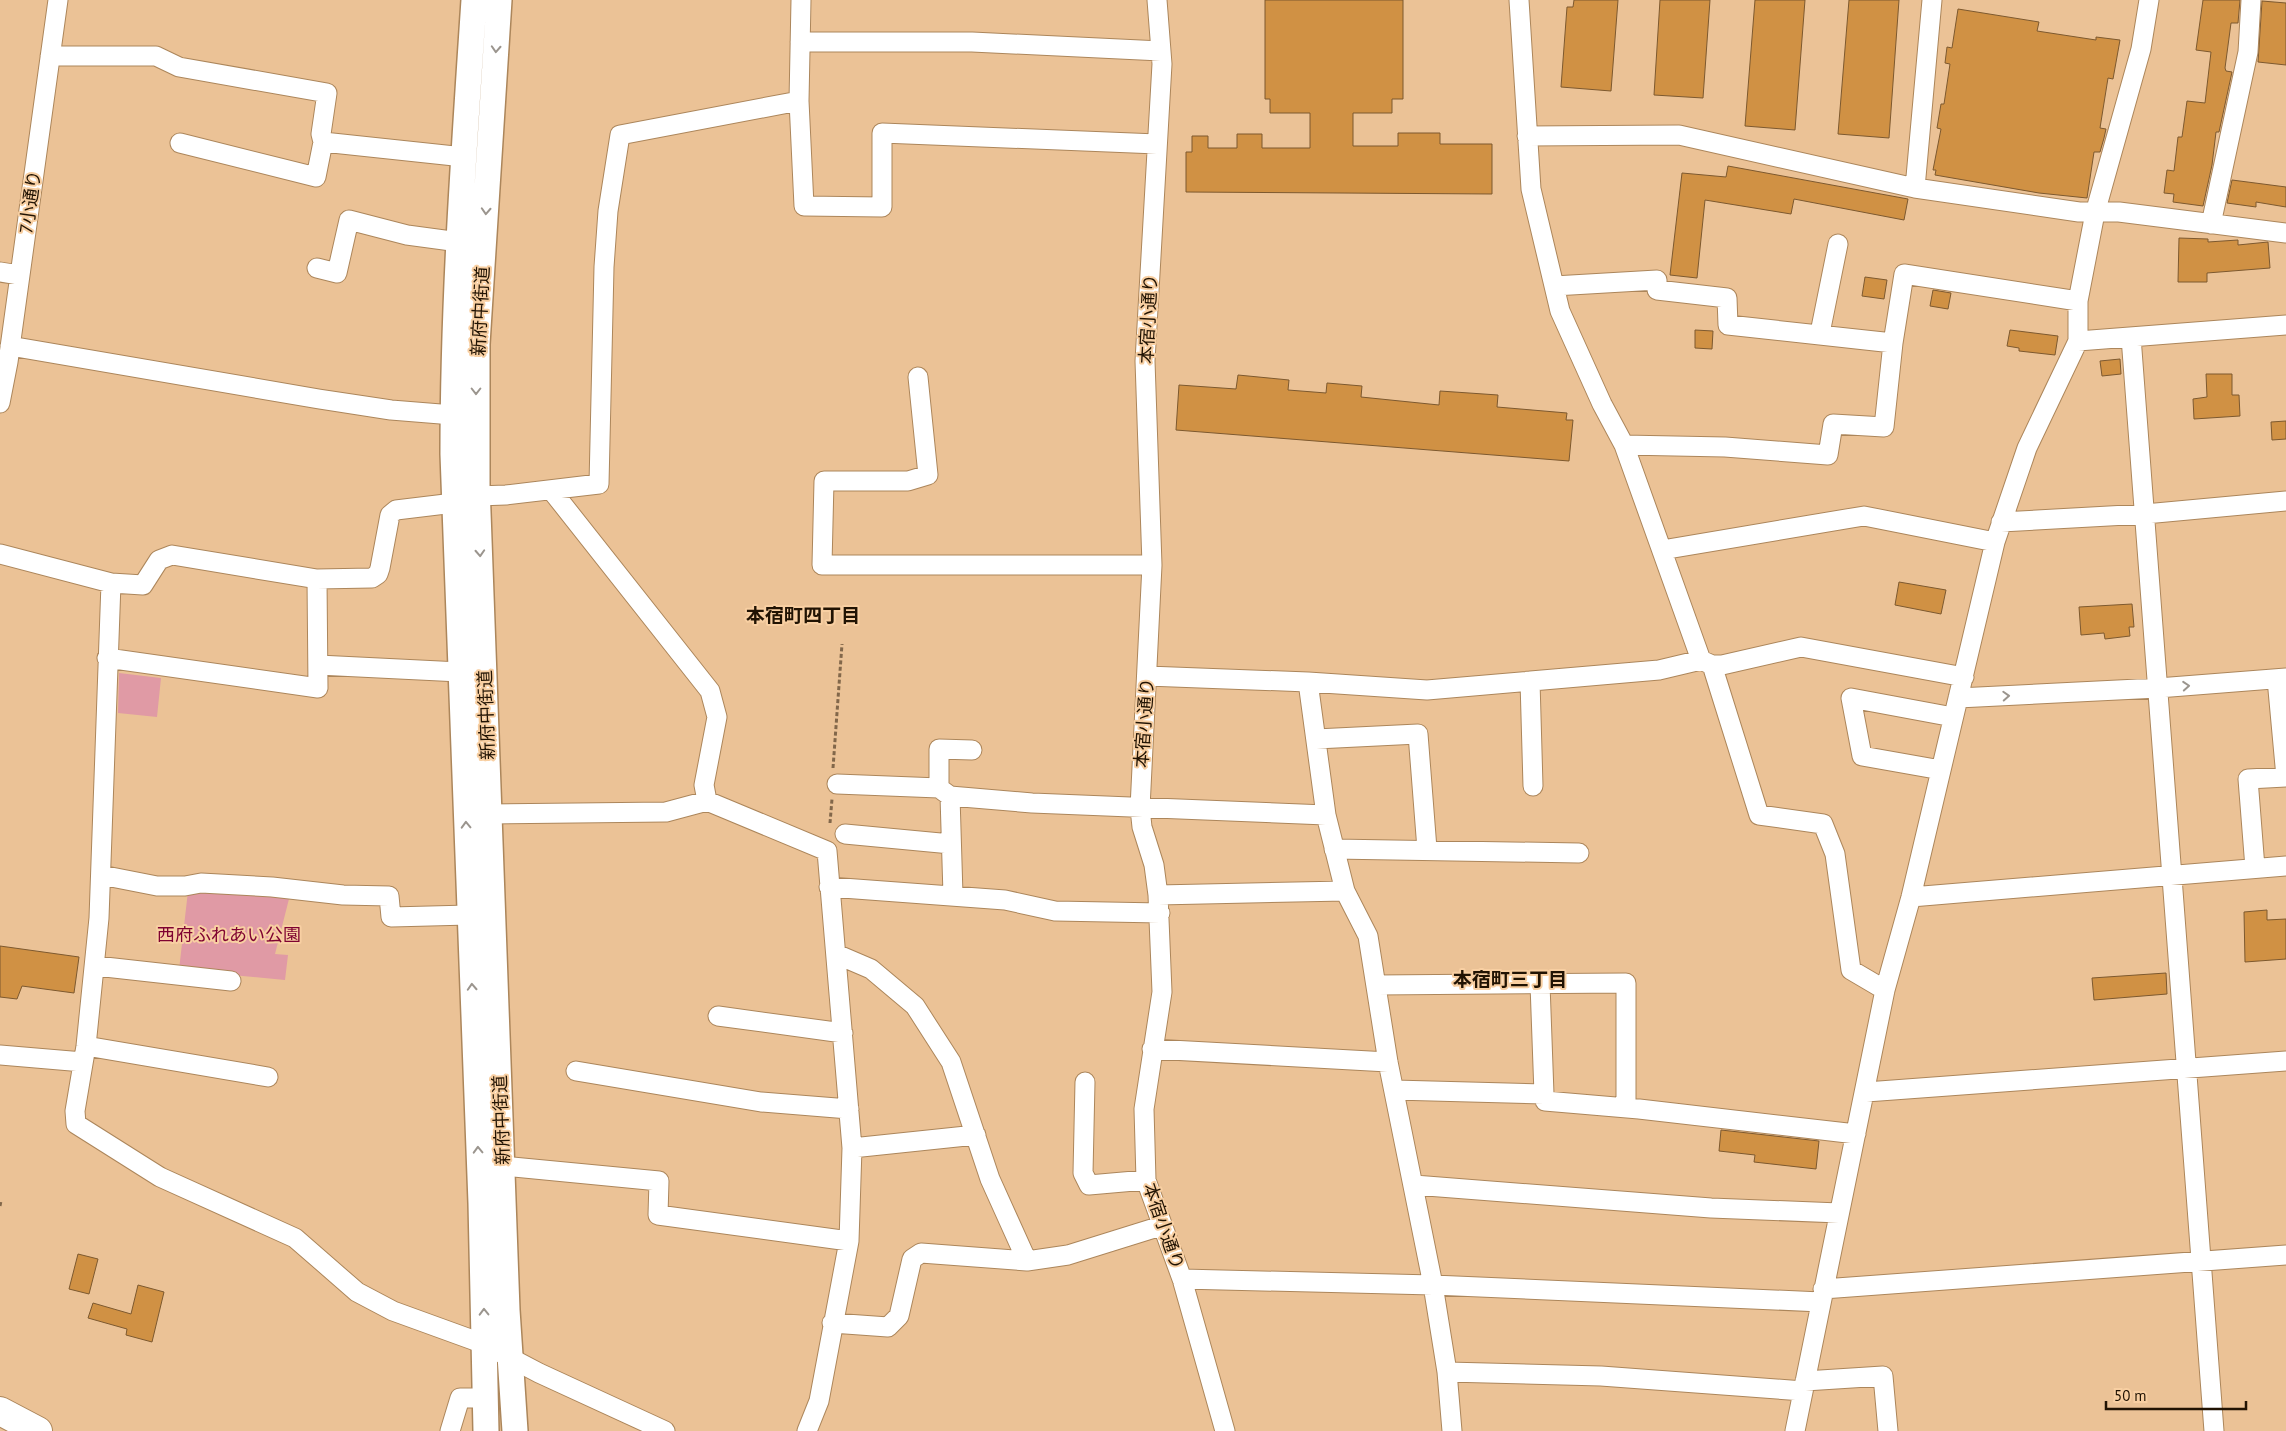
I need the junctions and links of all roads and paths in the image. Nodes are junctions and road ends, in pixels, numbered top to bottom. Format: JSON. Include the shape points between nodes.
{"nodes":[{"id":1,"x":58,"y":0,"type":"edge"},
{"id":2,"x":474,"y":0,"type":"edge"},
{"id":3,"x":499,"y":0,"type":"edge"},
{"id":4,"x":801,"y":0,"type":"edge"},
{"id":5,"x":1157,"y":0,"type":"edge"},
{"id":6,"x":1519,"y":0,"type":"edge"},
{"id":7,"x":1932,"y":0,"type":"edge"},
{"id":8,"x":2149,"y":0,"type":"edge"},
{"id":9,"x":2251,"y":0,"type":"edge"},
{"id":10,"x":800,"y":42,"type":"junction"},
{"id":11,"x":1161,"y":52,"type":"junction"},
{"id":12,"x":50,"y":56,"type":"junction"},
{"id":13,"x":799,"y":101,"type":"junction"},
{"id":14,"x":1527,"y":136,"type":"junction"},
{"id":15,"x":323,"y":142,"type":"junction"},
{"id":16,"x":180,"y":143,"type":"dead end"},
{"id":17,"x":1157,"y":144,"type":"junction"},
{"id":18,"x":464,"y":157,"type":"junction"},
{"id":19,"x":1915,"y":188,"type":"junction"},
{"id":20,"x":2095,"y":213,"type":"junction"},
{"id":21,"x":2211,"y":224,"type":"junction"},
{"id":22,"x":2286,"y":233,"type":"edge"},
{"id":23,"x":459,"y":242,"type":"junction"},
{"id":24,"x":1838,"y":244,"type":"dead end"},
{"id":25,"x":317,"y":268,"type":"dead end"},
{"id":26,"x":0,"y":272,"type":"edge"},
{"id":27,"x":19,"y":275,"type":"junction"},
{"id":28,"x":1554,"y":286,"type":"junction"},
{"id":29,"x":2078,"y":301,"type":"junction"},
{"id":30,"x":2286,"y":325,"type":"edge"},
{"id":31,"x":1820,"y":333,"type":"junction"},
{"id":32,"x":2132,"y":337,"type":"junction"},
{"id":33,"x":2078,"y":341,"type":"junction"},
{"id":34,"x":1893,"y":343,"type":"junction"},
{"id":35,"x":10,"y":346,"type":"junction"},
{"id":36,"x":918,"y":377,"type":"dead end"},
{"id":37,"x":0,"y":403,"type":"edge"},
{"id":38,"x":452,"y":415,"type":"junction"},
{"id":39,"x":1624,"y":445,"type":"junction"},
{"id":40,"x":552,"y":491,"type":"junction"},
{"id":41,"x":466,"y":499,"type":"junction"},
{"id":42,"x":2286,"y":501,"type":"edge"},
{"id":43,"x":2145,"y":514,"type":"junction"},
{"id":44,"x":2001,"y":522,"type":"junction"},
{"id":45,"x":1995,"y":542,"type":"junction"},
{"id":46,"x":1662,"y":550,"type":"junction"},
{"id":47,"x":0,"y":554,"type":"edge"},
{"id":48,"x":1152,"y":565,"type":"junction"},
{"id":49,"x":318,"y":579,"type":"junction"},
{"id":50,"x":111,"y":583,"type":"junction"},
{"id":51,"x":842,"y":644,"type":"dead end"},
{"id":52,"x":107,"y":658,"type":"junction"},
{"id":53,"x":1706,"y":663,"type":"junction"},
{"id":54,"x":318,"y":665,"type":"junction"},
{"id":55,"x":460,"y":672,"type":"junction"},
{"id":56,"x":1147,"y":676,"type":"junction"},
{"id":57,"x":1964,"y":677,"type":"junction"},
{"id":58,"x":2281,"y":679,"type":"edge"},
{"id":59,"x":1530,"y":681,"type":"junction"},
{"id":60,"x":1308,"y":682,"type":"junction"},
{"id":61,"x":2158,"y":688,"type":"junction"},
{"id":62,"x":1958,"y":698,"type":"junction"},
{"id":63,"x":1953,"y":717,"type":"junction"},
{"id":64,"x":1316,"y":739,"type":"junction"},
{"id":65,"x":972,"y":750,"type":"dead end"},
{"id":66,"x":1941,"y":770,"type":"junction"},
{"id":67,"x":2286,"y":776,"type":"edge"},
{"id":68,"x":834,"y":783,"type":"junction"},
{"id":69,"x":1532,"y":786,"type":"dead end"},
{"id":70,"x":945,"y":792,"type":"junction"},
{"id":71,"x":707,"y":801,"type":"junction"},
{"id":72,"x":1140,"y":808,"type":"junction"},
{"id":73,"x":490,"y":814,"type":"junction"},
{"id":74,"x":1326,"y":815,"type":"junction"},
{"id":75,"x":845,"y":834,"type":"dead end"},
{"id":76,"x":951,"y":844,"type":"junction"},
{"id":77,"x":1334,"y":849,"type":"junction"},
{"id":78,"x":1427,"y":849,"type":"junction"},
{"id":79,"x":827,"y":851,"type":"junction"},
{"id":80,"x":1579,"y":853,"type":"dead end"},
{"id":81,"x":2286,"y":866,"type":"edge"},
{"id":82,"x":2255,"y":868,"type":"junction"},
{"id":83,"x":2172,"y":875,"type":"junction"},
{"id":84,"x":101,"y":876,"type":"junction"},
{"id":85,"x":829,"y":887,"type":"junction"},
{"id":86,"x":1345,"y":891,"type":"junction"},
{"id":87,"x":953,"y":895,"type":"junction"},
{"id":88,"x":1911,"y":896,"type":"junction"},
{"id":89,"x":1159,"y":904,"type":"junction"},
{"id":90,"x":469,"y":915,"type":"junction"},
{"id":91,"x":836,"y":954,"type":"junction"},
{"id":92,"x":96,"y":966,"type":"junction"},
{"id":93,"x":231,"y":982,"type":"dead end"},
{"id":94,"x":1540,"y":984,"type":"junction"},
{"id":95,"x":1377,"y":985,"type":"junction"},
{"id":96,"x":1885,"y":990,"type":"junction"},
{"id":97,"x":718,"y":1016,"type":"dead end"},
{"id":98,"x":843,"y":1033,"type":"junction"},
{"id":99,"x":1152,"y":1049,"type":"junction"},
{"id":100,"x":84,"y":1054,"type":"junction"},
{"id":101,"x":0,"y":1055,"type":"edge"},
{"id":102,"x":2286,"y":1061,"type":"edge"},
{"id":103,"x":1388,"y":1062,"type":"junction"},
{"id":104,"x":2186,"y":1069,"type":"junction"},
{"id":105,"x":576,"y":1071,"type":"dead end"},
{"id":106,"x":268,"y":1077,"type":"dead end"},
{"id":107,"x":1085,"y":1082,"type":"dead end"},
{"id":108,"x":1394,"y":1090,"type":"junction"},
{"id":109,"x":1866,"y":1092,"type":"junction"},
{"id":110,"x":1544,"y":1094,"type":"junction"},
{"id":111,"x":1626,"y":1108,"type":"junction"},
{"id":112,"x":849,"y":1109,"type":"junction"},
{"id":113,"x":1856,"y":1134,"type":"junction"},
{"id":114,"x":976,"y":1135,"type":"junction"},
{"id":115,"x":852,"y":1148,"type":"junction"},
{"id":116,"x":503,"y":1166,"type":"junction"},
{"id":117,"x":1146,"y":1180,"type":"junction"},
{"id":118,"x":1414,"y":1185,"type":"junction"},
{"id":119,"x":1,"y":1201,"type":"edge"},
{"id":120,"x":0,"y":1206,"type":"edge"},
{"id":121,"x":1839,"y":1213,"type":"junction"},
{"id":122,"x":1161,"y":1226,"type":"junction"},
{"id":123,"x":849,"y":1241,"type":"junction"},
{"id":124,"x":2286,"y":1255,"type":"edge"},
{"id":125,"x":1027,"y":1261,"type":"junction"},
{"id":126,"x":2201,"y":1261,"type":"junction"},
{"id":127,"x":1182,"y":1279,"type":"junction"},
{"id":128,"x":1433,"y":1285,"type":"junction"},
{"id":129,"x":1822,"y":1296,"type":"junction"},
{"id":130,"x":832,"y":1323,"type":"junction"},
{"id":131,"x":484,"y":1344,"type":"junction"},
{"id":132,"x":510,"y":1358,"type":"junction"},
{"id":133,"x":1447,"y":1372,"type":"junction"},
{"id":134,"x":1804,"y":1386,"type":"junction"},
{"id":135,"x":486,"y":1398,"type":"junction"},
{"id":136,"x":0,"y":1411,"type":"edge"},
{"id":137,"x":38,"y":1431,"type":"edge"},
{"id":138,"x":450,"y":1431,"type":"edge"},
{"id":139,"x":486,"y":1431,"type":"edge"},
{"id":140,"x":515,"y":1431,"type":"edge"},
{"id":141,"x":665,"y":1431,"type":"edge"},
{"id":142,"x":807,"y":1431,"type":"edge"},
{"id":143,"x":1225,"y":1431,"type":"edge"},
{"id":144,"x":1452,"y":1431,"type":"edge"},
{"id":145,"x":1795,"y":1431,"type":"edge"},
{"id":146,"x":1888,"y":1431,"type":"edge"},
{"id":147,"x":2214,"y":1431,"type":"edge"}],
"edges":[{"from":1,"to":12,"type":"street","name":"7小通り"},
{"from":2,"to":18,"type":"main road","name":"新府中街道"},
{"from":3,"to":41,"type":"main road","name":"新府中街道","one_way":true},
{"from":4,"to":10,"type":"street"},
{"from":5,"to":11,"type":"street","name":"本宿小通り"},
{"from":6,"to":14,"type":"street"},
{"from":7,"to":19,"type":"street"},
{"from":8,"to":20,"type":"street","via":[[2141,49]]},
{"from":9,"to":21,"type":"street","via":[[2248,52]]},
{"from":10,"to":11,"type":"street","via":[[972,42]]},
{"from":10,"to":13,"type":"street"},
{"from":11,"to":17,"type":"street","name":"本宿小通り"},
{"from":12,"to":15,"type":"street","via":[[156,56],[179,67],[327,93],[321,134]]},
{"from":12,"to":27,"type":"street","name":"7小通り"},
{"from":13,"to":17,"type":"street","via":[[804,206],[882,207],[882,133]]},
{"from":13,"to":40,"type":"street","via":[[620,135],[608,210],[604,267],[599,484]]},
{"from":14,"to":19,"type":"street","via":[[1679,135]]},
{"from":14,"to":28,"type":"street","via":[[1531,189]]},
{"from":15,"to":16,"type":"street","via":[[316,177]]},
{"from":15,"to":18,"type":"street"},
{"from":17,"to":48,"type":"street","name":"本宿小通り","via":[[1145,361]]},
{"from":18,"to":23,"type":"main road","name":"新府中街道"},
{"from":19,"to":20,"type":"street"},
{"from":20,"to":21,"type":"street","via":[[2119,212]]},
{"from":20,"to":29,"type":"street"},
{"from":21,"to":22,"type":"street"},
{"from":23,"to":25,"type":"street","via":[[406,235],[349,220],[345,275]]},
{"from":23,"to":38,"type":"main road","name":"新府中街道"},
{"from":24,"to":31,"type":"street"},
{"from":26,"to":27,"type":"street"},
{"from":27,"to":35,"type":"street","name":"7小通り"},
{"from":28,"to":31,"type":"street","via":[[1657,280],[1657,290],[1727,298],[1728,325]]},
{"from":28,"to":39,"type":"street","via":[[1560,311]]},
{"from":29,"to":33,"type":"street"},
{"from":29,"to":34,"type":"street","via":[[1904,274]]},
{"from":30,"to":32,"type":"street"},
{"from":31,"to":34,"type":"street"},
{"from":32,"to":33,"type":"street"},
{"from":32,"to":43,"type":"street"},
{"from":33,"to":44,"type":"street","via":[[2027,448]]},
{"from":34,"to":39,"type":"street","via":[[1884,427],[1833,424],[1828,455],[1725,447]]},
{"from":35,"to":37,"type":"street","name":"7小通り"},
{"from":35,"to":38,"type":"street","via":[[319,399]]},
{"from":36,"to":48,"type":"street","via":[[928,475],[908,481],[824,480],[822,565]]},
{"from":38,"to":41,"type":"main road","name":"新府中街道"},
{"from":39,"to":46,"type":"street"},
{"from":40,"to":41,"type":"street"},
{"from":40,"to":71,"type":"street","via":[[710,691],[717,717],[704,785]]},
{"from":41,"to":49,"type":"street","via":[[396,510],[390,515],[380,568],[372,578]]},
{"from":41,"to":55,"type":"main road","name":"新府中街道"},
{"from":41,"to":73,"type":"main road","name":"新府中街道","one_way":true},
{"from":42,"to":43,"type":"street"},
{"from":43,"to":44,"type":"street"},
{"from":43,"to":61,"type":"street"},
{"from":44,"to":45,"type":"street"},
{"from":45,"to":46,"type":"street","via":[[1864,516]]},
{"from":45,"to":57,"type":"street"},
{"from":46,"to":53,"type":"street"},
{"from":47,"to":50,"type":"street"},
{"from":48,"to":56,"type":"street","name":"本宿小通り"},
{"from":49,"to":50,"type":"street","via":[[172,555],[159,560],[144,585]]},
{"from":49,"to":54,"type":"street"},
{"from":50,"to":52,"type":"street"},
{"from":51,"to":68,"type":"path"},
{"from":52,"to":54,"type":"street","via":[[318,688]]},
{"from":52,"to":84,"type":"street"},
{"from":53,"to":57,"type":"street","via":[[1722,665],[1801,647]]},
{"from":53,"to":59,"type":"street"},
{"from":53,"to":96,"type":"street","via":[[1760,815],[1823,824],[1835,854],[1851,970]]},
{"from":54,"to":55,"type":"street"},
{"from":90,"to":55,"type":"main road","name":"新府中街道","one_way":true},
{"from":56,"to":60,"type":"street"},
{"from":56,"to":72,"type":"street","name":"本宿小通り"},
{"from":57,"to":62,"type":"street"},
{"from":61,"to":58,"type":"street","one_way":true},
{"from":58,"to":67,"type":"street"},
{"from":59,"to":60,"type":"street","via":[[1427,690]]},
{"from":59,"to":69,"type":"street"},
{"from":60,"to":64,"type":"street"},
{"from":62,"to":61,"type":"street","one_way":true},
{"from":61,"to":83,"type":"street"},
{"from":62,"to":63,"type":"street"},
{"from":63,"to":66,"type":"street"},
{"from":63,"to":66,"type":"street","via":[[1851,698],[1862,756]]},
{"from":64,"to":74,"type":"street"},
{"from":64,"to":78,"type":"street","via":[[1418,734]]},
{"from":65,"to":70,"type":"street","via":[[939,749]]},
{"from":66,"to":88,"type":"street"},
{"from":67,"to":82,"type":"street","via":[[2248,779]]},
{"from":68,"to":70,"type":"street"},
{"from":68,"to":79,"type":"path"},
{"from":70,"to":72,"type":"street","via":[[1032,803]]},
{"from":70,"to":76,"type":"street"},
{"from":71,"to":73,"type":"street","via":[[666,812]]},
{"from":71,"to":79,"type":"street"},
{"from":72,"to":74,"type":"street"},
{"from":72,"to":89,"type":"street","name":"本宿小通り","via":[[1142,827],[1154,865]]},
{"from":73,"to":116,"type":"main road","name":"新府中街道"},
{"from":74,"to":77,"type":"street"},
{"from":75,"to":76,"type":"street"},
{"from":76,"to":87,"type":"street"},
{"from":77,"to":78,"type":"street"},
{"from":77,"to":86,"type":"street"},
{"from":78,"to":80,"type":"street"},
{"from":79,"to":85,"type":"street"},
{"from":81,"to":82,"type":"street"},
{"from":82,"to":83,"type":"street"},
{"from":83,"to":88,"type":"street"},
{"from":83,"to":104,"type":"street"},
{"from":84,"to":90,"type":"street","via":[[157,886],[210,884],[389,896],[391,917]]},
{"from":84,"to":92,"type":"street"},
{"from":85,"to":87,"type":"street"},
{"from":85,"to":91,"type":"street"},
{"from":86,"to":89,"type":"street"},
{"from":86,"to":95,"type":"street","via":[[1368,936]]},
{"from":87,"to":89,"type":"street","via":[[1005,900],[1055,911]]},
{"from":88,"to":96,"type":"street"},
{"from":89,"to":99,"type":"street","name":"本宿小通り","via":[[1162,992]]},
{"from":131,"to":90,"type":"main road","name":"新府中街道","one_way":true},
{"from":91,"to":98,"type":"street"},
{"from":91,"to":114,"type":"street","via":[[871,969],[915,1006],[951,1062]]},
{"from":92,"to":93,"type":"street"},
{"from":92,"to":100,"type":"street"},
{"from":94,"to":95,"type":"street"},
{"from":94,"to":110,"type":"street"},
{"from":94,"to":111,"type":"street","via":[[1626,983]]},
{"from":95,"to":103,"type":"street"},
{"from":96,"to":109,"type":"street"},
{"from":97,"to":98,"type":"street"},
{"from":98,"to":112,"type":"street"},
{"from":99,"to":103,"type":"street"},
{"from":99,"to":117,"type":"street","name":"本宿小通り","via":[[1144,1110]]},
{"from":100,"to":101,"type":"street"},
{"from":100,"to":106,"type":"street"},
{"from":100,"to":131,"type":"street","via":[[76,1124],[160,1177],[295,1238],[358,1292],[393,1311]]},
{"from":102,"to":104,"type":"street"},
{"from":103,"to":108,"type":"street"},
{"from":104,"to":109,"type":"street"},
{"from":104,"to":126,"type":"street"},
{"from":105,"to":112,"type":"street","via":[[761,1102]]},
{"from":107,"to":117,"type":"street","via":[[1083,1173],[1089,1185]]},
{"from":108,"to":110,"type":"street"},
{"from":108,"to":118,"type":"street"},
{"from":109,"to":113,"type":"street"},
{"from":110,"to":111,"type":"street","via":[[1545,1101]]},
{"from":111,"to":113,"type":"street"},
{"from":112,"to":115,"type":"street"},
{"from":113,"to":121,"type":"street"},
{"from":114,"to":115,"type":"street"},
{"from":114,"to":125,"type":"street","via":[[990,1179]]},
{"from":115,"to":123,"type":"street"},
{"from":116,"to":123,"type":"street","via":[[659,1181],[658,1215]]},
{"from":116,"to":132,"type":"main road","name":"新府中街道"},
{"from":117,"to":122,"type":"street","name":"本宿小通り"},
{"from":118,"to":121,"type":"street","via":[[1711,1208]]},
{"from":118,"to":128,"type":"street"},
{"from":119,"to":120,"type":"path"},
{"from":121,"to":129,"type":"street"},
{"from":122,"to":125,"type":"street","via":[[1068,1255]]},
{"from":122,"to":127,"type":"street","name":"本宿小通り"},
{"from":123,"to":130,"type":"street"},
{"from":124,"to":126,"type":"street"},
{"from":125,"to":130,"type":"street","via":[[922,1253],[912,1259],[899,1316],[888,1327]]},
{"from":126,"to":129,"type":"street"},
{"from":126,"to":147,"type":"street"},
{"from":127,"to":128,"type":"street"},
{"from":127,"to":143,"type":"street","name":"本宿小通り"},
{"from":128,"to":129,"type":"street"},
{"from":128,"to":133,"type":"street"},
{"from":129,"to":134,"type":"street"},
{"from":130,"to":142,"type":"street","via":[[818,1401]]},
{"from":131,"to":132,"type":"street"},
{"from":131,"to":135,"type":"main road","name":"新府中街道"},
{"from":132,"to":140,"type":"main road","name":"新府中街道"},
{"from":132,"to":141,"type":"street"},
{"from":133,"to":134,"type":"street"},
{"from":133,"to":144,"type":"street"},
{"from":134,"to":145,"type":"street"},
{"from":134,"to":146,"type":"street","via":[[1883,1376]]},
{"from":135,"to":138,"type":"street","via":[[460,1398]]},
{"from":135,"to":139,"type":"main road","name":"新府中街道"},
{"from":136,"to":137,"type":"highway"}]}
